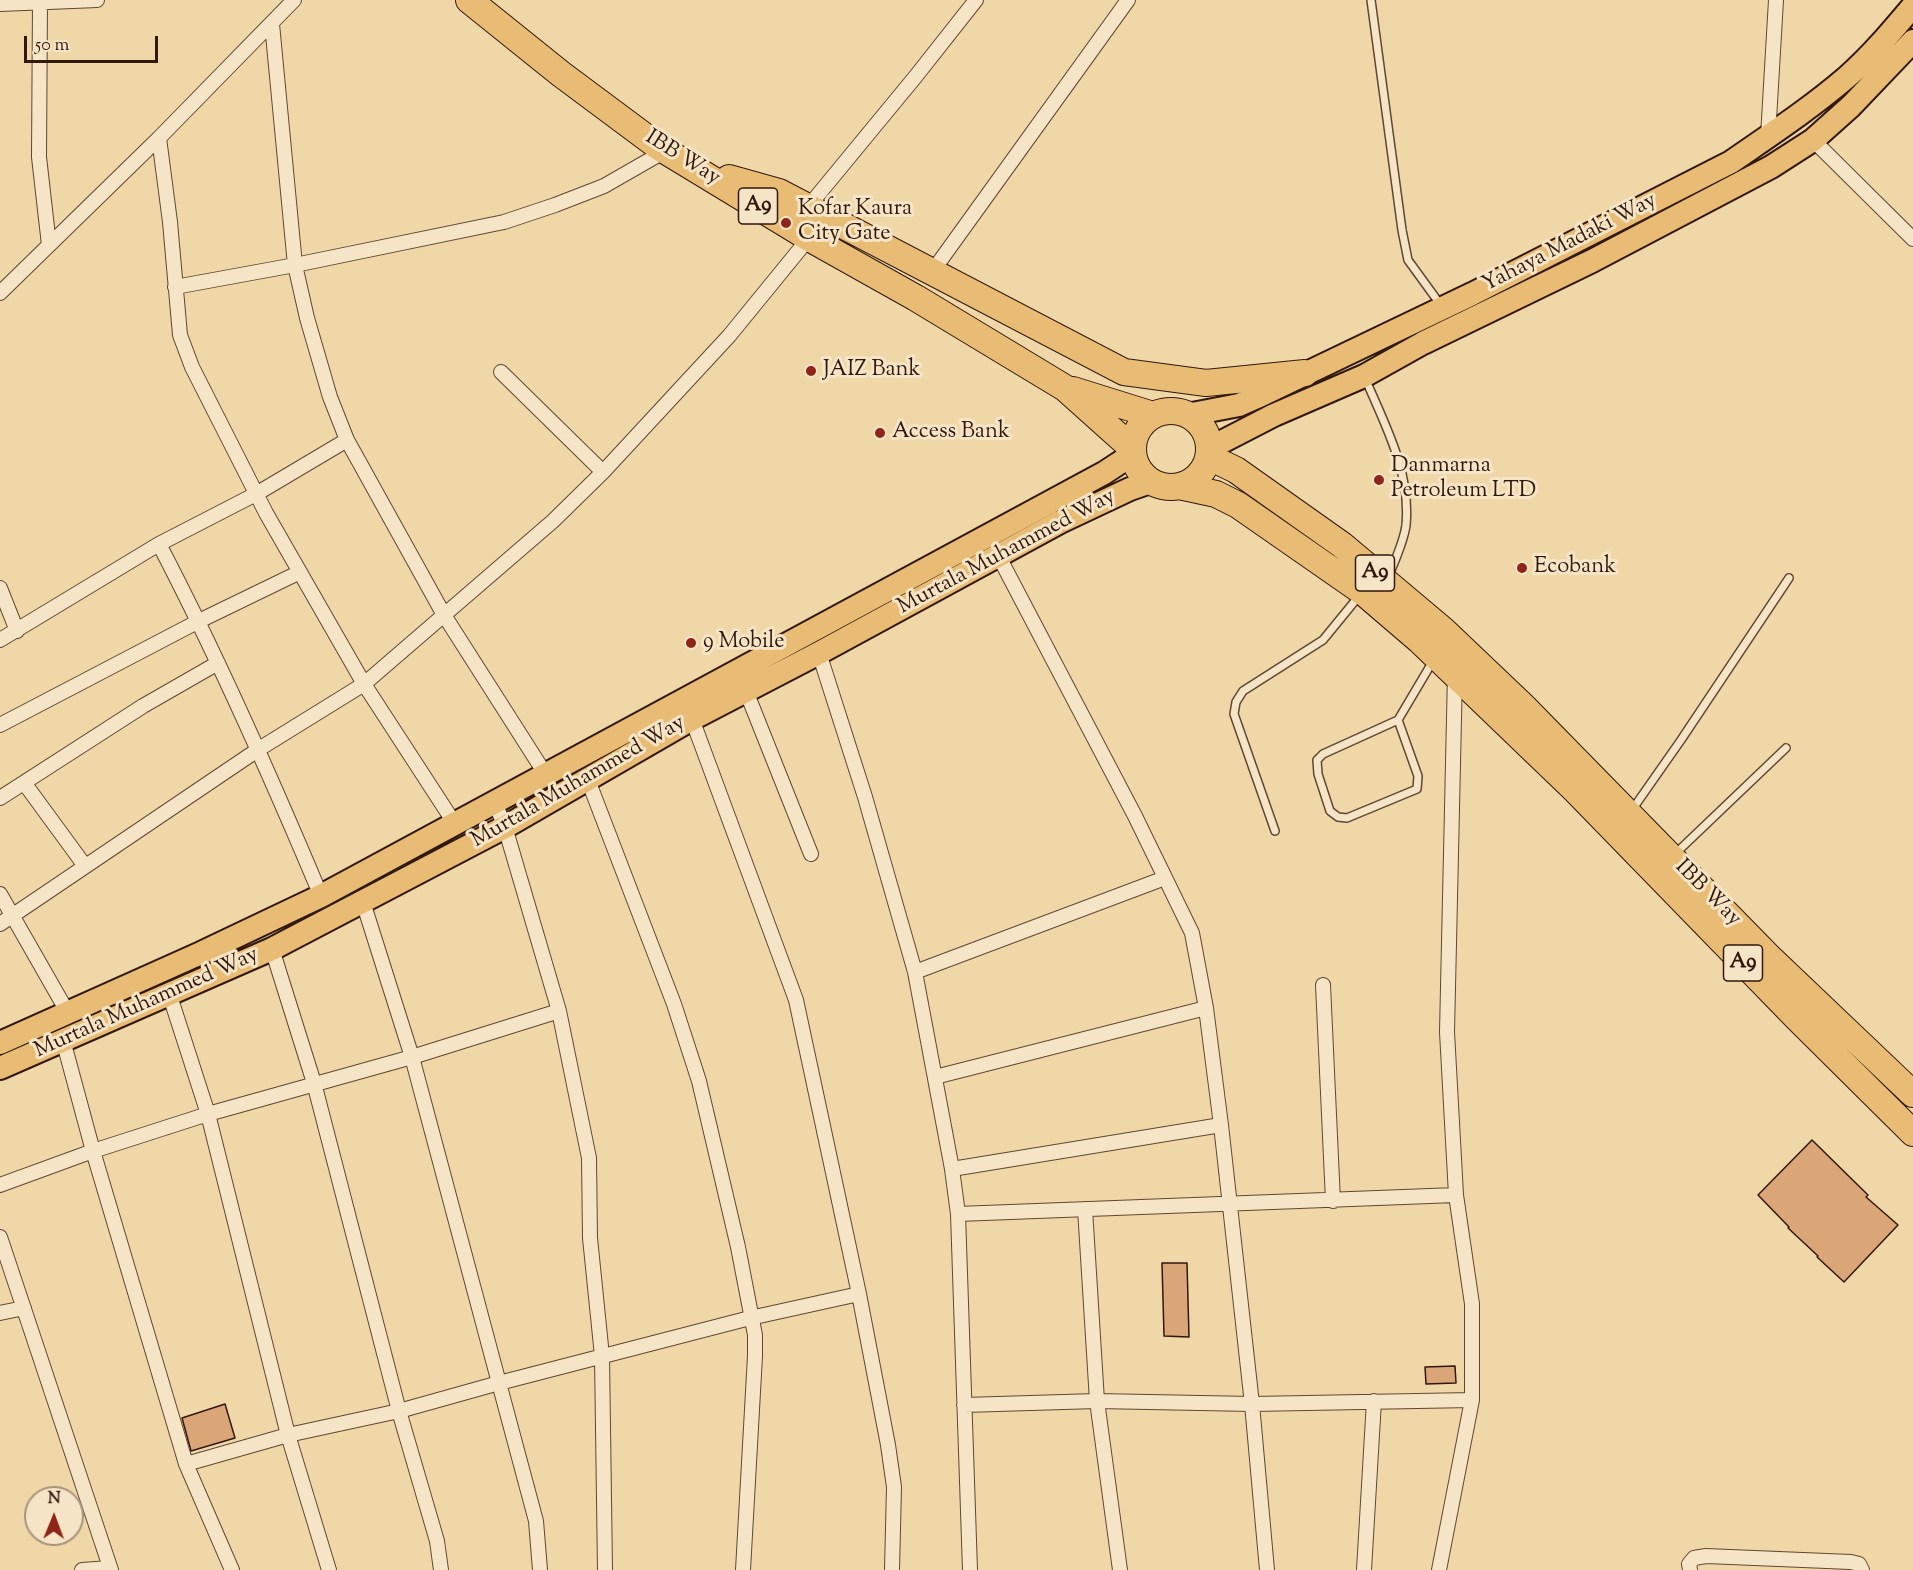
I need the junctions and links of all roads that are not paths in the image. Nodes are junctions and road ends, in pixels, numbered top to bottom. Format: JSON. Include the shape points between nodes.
{"nodes":[{"id":1,"x":97,"y":0,"type":"edge"},
{"id":2,"x":294,"y":0,"type":"edge"},
{"id":3,"x":469,"y":0,"type":"edge"},
{"id":4,"x":976,"y":0,"type":"edge"},
{"id":5,"x":1128,"y":0,"type":"edge"},
{"id":6,"x":1371,"y":0,"type":"edge"},
{"id":7,"x":1776,"y":0,"type":"edge"},
{"id":8,"x":40,"y":2,"type":"junction"},
{"id":9,"x":0,"y":4,"type":"edge"},
{"id":10,"x":1913,"y":6,"type":"edge"},
{"id":11,"x":272,"y":24,"type":"junction"},
{"id":12,"x":1913,"y":41,"type":"edge"},
{"id":13,"x":1768,"y":137,"type":"junction"},
{"id":14,"x":159,"y":138,"type":"junction"},
{"id":15,"x":1814,"y":140,"type":"junction"},
{"id":16,"x":665,"y":151,"type":"junction"},
{"id":17,"x":698,"y":170,"type":"junction"},
{"id":18,"x":808,"y":207,"type":"junction"},
{"id":19,"x":810,"y":238,"type":"junction"},
{"id":20,"x":1913,"y":240,"type":"edge"},
{"id":21,"x":49,"y":245,"type":"junction"},
{"id":22,"x":295,"y":265,"type":"junction"},
{"id":23,"x":932,"y":272,"type":"junction"},
{"id":24,"x":175,"y":286,"type":"junction"},
{"id":25,"x":0,"y":293,"type":"edge"},
{"id":26,"x":1443,"y":308,"type":"junction"},
{"id":27,"x":501,"y":372,"type":"dead end"},
{"id":28,"x":1305,"y":373,"type":"junction"},
{"id":29,"x":1364,"y":376,"type":"junction"},
{"id":30,"x":1065,"y":388,"type":"junction"},
{"id":31,"x":1187,"y":414,"type":"junction"},
{"id":32,"x":1153,"y":415,"type":"junction"},
{"id":33,"x":347,"y":440,"type":"junction"},
{"id":34,"x":1132,"y":451,"type":"junction"},
{"id":35,"x":1210,"y":453,"type":"junction"},
{"id":36,"x":603,"y":472,"type":"junction"},
{"id":37,"x":1150,"y":482,"type":"junction"},
{"id":38,"x":1179,"y":486,"type":"junction"},
{"id":39,"x":256,"y":494,"type":"junction"},
{"id":40,"x":159,"y":544,"type":"junction"},
{"id":41,"x":998,"y":555,"type":"junction"},
{"id":42,"x":300,"y":572,"type":"junction"},
{"id":43,"x":1789,"y":578,"type":"dead end"},
{"id":44,"x":0,"y":588,"type":"edge"},
{"id":45,"x":1375,"y":588,"type":"junction"},
{"id":46,"x":444,"y":615,"type":"junction"},
{"id":47,"x":199,"y":621,"type":"junction"},
{"id":48,"x":17,"y":631,"type":"junction"},
{"id":49,"x":0,"y":640,"type":"edge"},
{"id":50,"x":819,"y":653,"type":"junction"},
{"id":51,"x":1436,"y":656,"type":"junction"},
{"id":52,"x":218,"y":663,"type":"junction"},
{"id":53,"x":1455,"y":674,"type":"junction"},
{"id":54,"x":364,"y":684,"type":"junction"},
{"id":55,"x":747,"y":691,"type":"junction"},
{"id":56,"x":692,"y":719,"type":"junction"},
{"id":57,"x":1398,"y":720,"type":"junction"},
{"id":58,"x":0,"y":725,"type":"edge"},
{"id":59,"x":1786,"y":748,"type":"dead end"},
{"id":60,"x":259,"y":750,"type":"junction"},
{"id":61,"x":546,"y":775,"type":"junction"},
{"id":62,"x":1579,"y":779,"type":"junction"},
{"id":63,"x":588,"y":780,"type":"junction"},
{"id":64,"x":25,"y":784,"type":"junction"},
{"id":65,"x":0,"y":798,"type":"edge"},
{"id":66,"x":495,"y":803,"type":"junction"},
{"id":67,"x":1628,"y":815,"type":"junction"},
{"id":68,"x":455,"y":824,"type":"junction"},
{"id":69,"x":505,"y":827,"type":"junction"},
{"id":70,"x":1275,"y":831,"type":"dead end"},
{"id":71,"x":811,"y":854,"type":"dead end"},
{"id":72,"x":1671,"y":858,"type":"junction"},
{"id":73,"x":85,"y":866,"type":"junction"},
{"id":74,"x":1166,"y":878,"type":"junction"},
{"id":75,"x":0,"y":894,"type":"edge"},
{"id":76,"x":321,"y":896,"type":"junction"},
{"id":77,"x":363,"y":903,"type":"junction"},
{"id":78,"x":12,"y":915,"type":"junction"},
{"id":79,"x":0,"y":924,"type":"edge"},
{"id":80,"x":272,"y":949,"type":"junction"},
{"id":81,"x":915,"y":972,"type":"junction"},
{"id":82,"x":1323,"y":985,"type":"dead end"},
{"id":83,"x":169,"y":993,"type":"junction"},
{"id":84,"x":1206,"y":1008,"type":"junction"},
{"id":85,"x":559,"y":1011,"type":"junction"},
{"id":86,"x":68,"y":1013,"type":"junction"},
{"id":87,"x":63,"y":1040,"type":"junction"},
{"id":88,"x":0,"y":1043,"type":"edge"},
{"id":89,"x":412,"y":1057,"type":"junction"},
{"id":90,"x":0,"y":1068,"type":"edge"},
{"id":91,"x":935,"y":1077,"type":"junction"},
{"id":92,"x":314,"y":1083,"type":"junction"},
{"id":93,"x":1913,"y":1094,"type":"edge"},
{"id":94,"x":208,"y":1114,"type":"junction"},
{"id":95,"x":1221,"y":1125,"type":"junction"},
{"id":96,"x":1913,"y":1133,"type":"edge"},
{"id":97,"x":93,"y":1151,"type":"junction"},
{"id":98,"x":952,"y":1169,"type":"junction"},
{"id":99,"x":0,"y":1185,"type":"edge"},
{"id":100,"x":1456,"y":1195,"type":"junction"},
{"id":101,"x":1334,"y":1201,"type":"junction"},
{"id":102,"x":1230,"y":1203,"type":"junction"},
{"id":103,"x":1085,"y":1209,"type":"junction"},
{"id":104,"x":958,"y":1214,"type":"junction"},
{"id":105,"x":0,"y":1237,"type":"edge"},
{"id":106,"x":859,"y":1294,"type":"junction"},
{"id":107,"x":24,"y":1308,"type":"junction"},
{"id":108,"x":0,"y":1313,"type":"edge"},
{"id":109,"x":750,"y":1318,"type":"junction"},
{"id":110,"x":602,"y":1356,"type":"junction"},
{"id":111,"x":499,"y":1383,"type":"junction"},
{"id":112,"x":1472,"y":1400,"type":"junction"},
{"id":113,"x":1097,"y":1401,"type":"junction"},
{"id":114,"x":1374,"y":1401,"type":"junction"},
{"id":115,"x":1252,"y":1404,"type":"junction"},
{"id":116,"x":964,"y":1405,"type":"junction"},
{"id":117,"x":399,"y":1411,"type":"junction"},
{"id":118,"x":288,"y":1435,"type":"junction"},
{"id":119,"x":186,"y":1464,"type":"junction"},
{"id":120,"x":110,"y":1569,"type":"edge"},
{"id":121,"x":82,"y":1570,"type":"edge"},
{"id":122,"x":232,"y":1570,"type":"edge"},
{"id":123,"x":329,"y":1570,"type":"edge"},
{"id":124,"x":441,"y":1570,"type":"edge"},
{"id":125,"x":540,"y":1570,"type":"edge"},
{"id":126,"x":606,"y":1570,"type":"edge"},
{"id":127,"x":743,"y":1570,"type":"edge"},
{"id":128,"x":892,"y":1570,"type":"edge"},
{"id":129,"x":970,"y":1570,"type":"edge"},
{"id":130,"x":1120,"y":1570,"type":"edge"},
{"id":131,"x":1267,"y":1570,"type":"edge"},
{"id":132,"x":1364,"y":1570,"type":"edge"},
{"id":133,"x":1439,"y":1570,"type":"edge"},
{"id":134,"x":1690,"y":1570,"type":"edge"},
{"id":135,"x":1862,"y":1570,"type":"edge"}],
"edges":[{"from":1,"to":8,"type":"street"},
{"from":2,"to":11,"type":"street"},
{"from":3,"to":16,"type":"highway","name":"IBB Way","number":"A9"},
{"from":4,"to":18,"type":"street"},
{"from":5,"to":23,"type":"street"},
{"from":6,"to":26,"type":"lane","via":[[1408,260]]},
{"from":7,"to":13,"type":"street"},
{"from":8,"to":9,"type":"street"},
{"from":8,"to":21,"type":"street","via":[[39,157]]},
{"from":10,"to":13,"type":"main road","name":"Yahaya Madaki Way","via":[[1847,77]]},
{"from":11,"to":14,"type":"street"},
{"from":11,"to":22,"type":"street"},
{"from":12,"to":15,"type":"main road","name":"Yahaya Madaki Way"},
{"from":13,"to":26,"type":"main road","name":"Yahaya Madaki Way","via":[[1731,162]]},
{"from":14,"to":21,"type":"street"},
{"from":14,"to":24,"type":"street"},
{"from":15,"to":20,"type":"street"},
{"from":15,"to":29,"type":"main road","name":"Yahaya Madaki Way","via":[[1592,261]]},
{"from":16,"to":17,"type":"highway","name":"IBB Way","number":"A9"},
{"from":16,"to":22,"type":"street","via":[[604,186],[504,222]]},
{"from":17,"to":18,"type":"highway","via":[[778,192]]},
{"from":17,"to":19,"type":"highway","name":"IBB Way","number":"A9"},
{"from":18,"to":23,"type":"highway"},
{"from":19,"to":30,"type":"highway","name":"IBB Way","number":"A9"},
{"from":19,"to":36,"type":"street","via":[[729,336]]},
{"from":21,"to":25,"type":"street"},
{"from":22,"to":24,"type":"street"},
{"from":22,"to":33,"type":"street","via":[[330,397]]},
{"from":23,"to":28,"type":"highway","via":[[1124,372],[1206,382]]},
{"from":24,"to":39,"type":"street","via":[[180,335],[192,368]]},
{"from":26,"to":28,"type":"main road","name":"Yahaya Madaki Way"},
{"from":27,"to":36,"type":"street"},
{"from":28,"to":31,"type":"main road","name":"Yahaya Madaki Way","via":[[1239,405]]},
{"from":29,"to":35,"type":"main road","name":"Yahaya Madaki Way","via":[[1274,416]]},
{"from":29,"to":45,"type":"lane","via":[[1405,479],[1406,526]]},
{"from":30,"to":32,"type":"highway","name":"IBB Way","number":"A9"},
{"from":30,"to":34,"type":"highway","name":"IBB Way","number":"A9"},
{"from":31,"to":32,"type":"highway","number":"A9","via":[[1166,411]]},
{"from":31,"to":35,"type":"highway","via":[[1205,432]]},
{"from":32,"to":34,"type":"highway","via":[[1138,429]]},
{"from":33,"to":39,"type":"street"},
{"from":33,"to":46,"type":"street"},
{"from":34,"to":37,"type":"highway","number":"A9","via":[[1136,465]]},
{"from":34,"to":61,"type":"main road","name":"Murtala Muhammed Way","via":[[1104,473]]},
{"from":35,"to":38,"type":"highway","via":[[1197,477]]},
{"from":35,"to":45,"type":"highway","number":"A9","via":[[1342,545]]},
{"from":36,"to":46,"type":"street"},
{"from":37,"to":38,"type":"highway","number":"A9","via":[[1164,487]]},
{"from":37,"to":41,"type":"main road","name":"Murtala Muhammed Way","via":[[1098,503]]},
{"from":38,"to":45,"type":"highway","number":"A9","via":[[1216,494],[1238,505]]},
{"from":39,"to":40,"type":"street"},
{"from":39,"to":42,"type":"street"},
{"from":40,"to":47,"type":"street"},
{"from":40,"to":48,"type":"street"},
{"from":41,"to":50,"type":"main road","name":"Murtala Muhammed Way"},
{"from":41,"to":74,"type":"street"},
{"from":42,"to":47,"type":"street"},
{"from":42,"to":54,"type":"street"},
{"from":43,"to":67,"type":"lane"},
{"from":44,"to":48,"type":"street"},
{"from":45,"to":51,"type":"highway","number":"A9"},
{"from":45,"to":62,"type":"highway","number":"A9","via":[[1443,630],[1526,709]]},
{"from":45,"to":70,"type":"lane","via":[[1323,640],[1243,691],[1236,702],[1234,714]]},
{"from":46,"to":54,"type":"street"},
{"from":46,"to":61,"type":"street"},
{"from":47,"to":52,"type":"street"},
{"from":47,"to":58,"type":"street"},
{"from":48,"to":49,"type":"street"},
{"from":50,"to":55,"type":"main road","name":"Murtala Muhammed Way"},
{"from":50,"to":81,"type":"street"},
{"from":51,"to":53,"type":"highway","number":"A9"},
{"from":51,"to":57,"type":"lane"},
{"from":52,"to":60,"type":"street"},
{"from":52,"to":64,"type":"street","via":[[143,706]]},
{"from":53,"to":62,"type":"highway","number":"A9","via":[[1499,716]]},
{"from":53,"to":100,"type":"street","via":[[1447,1032]]},
{"from":54,"to":60,"type":"street"},
{"from":54,"to":68,"type":"street"},
{"from":55,"to":56,"type":"main road","name":"Murtala Muhammed Way"},
{"from":55,"to":71,"type":"street"},
{"from":56,"to":63,"type":"main road","name":"Murtala Muhammed Way"},
{"from":56,"to":106,"type":"street","via":[[796,1000]]},
{"from":57,"to":57,"type":"lane","via":[[1317,760],[1330,811],[1338,817],[1347,818],[1416,789],[1419,776]]},
{"from":59,"to":72,"type":"lane"},
{"from":60,"to":73,"type":"street"},
{"from":60,"to":76,"type":"street"},
{"from":61,"to":66,"type":"main road","name":"Murtala Muhammed Way"},
{"from":62,"to":67,"type":"highway","name":"IBB Way","number":"A9"},
{"from":62,"to":96,"type":"highway","number":"A9","via":[[1797,1018]]},
{"from":63,"to":69,"type":"main road","name":"Murtala Muhammed Way"},
{"from":63,"to":109,"type":"street","via":[[674,1004],[699,1081],[738,1247]]},
{"from":64,"to":65,"type":"street"},
{"from":64,"to":73,"type":"street"},
{"from":66,"to":68,"type":"main road","name":"Murtala Muhammed Way"},
{"from":66,"to":69,"type":"street"},
{"from":67,"to":72,"type":"highway","name":"IBB Way","number":"A9"},
{"from":68,"to":76,"type":"main road","name":"Murtala Muhammed Way"},
{"from":69,"to":77,"type":"main road","name":"Murtala Muhammed Way"},
{"from":69,"to":85,"type":"street"},
{"from":72,"to":93,"type":"highway","name":"IBB Way","number":"A9"},
{"from":73,"to":78,"type":"street"},
{"from":74,"to":81,"type":"street"},
{"from":74,"to":84,"type":"street","via":[[1192,933]]},
{"from":75,"to":78,"type":"street"},
{"from":76,"to":86,"type":"main road","name":"Murtala Muhammed Way"},
{"from":77,"to":80,"type":"main road","name":"Murtala Muhammed Way"},
{"from":77,"to":89,"type":"street"},
{"from":78,"to":79,"type":"street"},
{"from":78,"to":86,"type":"street"},
{"from":80,"to":83,"type":"main road","name":"Murtala Muhammed Way"},
{"from":80,"to":92,"type":"street"},
{"from":81,"to":91,"type":"street"},
{"from":82,"to":101,"type":"street"},
{"from":83,"to":87,"type":"main road","name":"Murtala Muhammed Way"},
{"from":83,"to":94,"type":"street"},
{"from":84,"to":91,"type":"street"},
{"from":84,"to":95,"type":"street"},
{"from":85,"to":89,"type":"street"},
{"from":85,"to":110,"type":"street","via":[[589,1158],[590,1239]]},
{"from":86,"to":88,"type":"main road","name":"Murtala Muhammed Way"},
{"from":87,"to":90,"type":"main road","name":"Murtala Muhammed Way"},
{"from":87,"to":97,"type":"street"},
{"from":89,"to":92,"type":"street"},
{"from":89,"to":111,"type":"street"},
{"from":91,"to":98,"type":"street"},
{"from":92,"to":94,"type":"street"},
{"from":92,"to":117,"type":"street"},
{"from":94,"to":97,"type":"street"},
{"from":94,"to":118,"type":"street"},
{"from":95,"to":98,"type":"street"},
{"from":95,"to":102,"type":"street"},
{"from":97,"to":99,"type":"street"},
{"from":97,"to":119,"type":"street"},
{"from":98,"to":104,"type":"street"},
{"from":100,"to":101,"type":"street"},
{"from":100,"to":112,"type":"street","via":[[1472,1304]]},
{"from":101,"to":102,"type":"street"},
{"from":102,"to":103,"type":"street"},
{"from":102,"to":115,"type":"street"},
{"from":103,"to":104,"type":"street"},
{"from":103,"to":113,"type":"street"},
{"from":104,"to":116,"type":"street"},
{"from":105,"to":107,"type":"street"},
{"from":106,"to":109,"type":"street"},
{"from":106,"to":128,"type":"street","via":[[892,1476]]},
{"from":107,"to":108,"type":"street"},
{"from":107,"to":120,"type":"street"},
{"from":109,"to":110,"type":"street"},
{"from":109,"to":127,"type":"street","via":[[755,1356]]},
{"from":110,"to":111,"type":"street"},
{"from":110,"to":126,"type":"street"},
{"from":111,"to":117,"type":"street"},
{"from":111,"to":125,"type":"street","via":[[536,1521]]},
{"from":112,"to":114,"type":"street"},
{"from":112,"to":133,"type":"street"},
{"from":113,"to":115,"type":"street"},
{"from":113,"to":116,"type":"street"},
{"from":113,"to":130,"type":"street"},
{"from":114,"to":115,"type":"street"},
{"from":114,"to":132,"type":"street"},
{"from":115,"to":131,"type":"street"},
{"from":116,"to":129,"type":"street"},
{"from":117,"to":118,"type":"street"},
{"from":117,"to":124,"type":"street","via":[[437,1541]]},
{"from":118,"to":119,"type":"street"},
{"from":118,"to":123,"type":"street"},
{"from":119,"to":122,"type":"street"},
{"from":120,"to":121,"type":"street"},
{"from":134,"to":135,"type":"street","via":[[1694,1558],[1706,1556],[1851,1562],[1859,1564]]}]}
